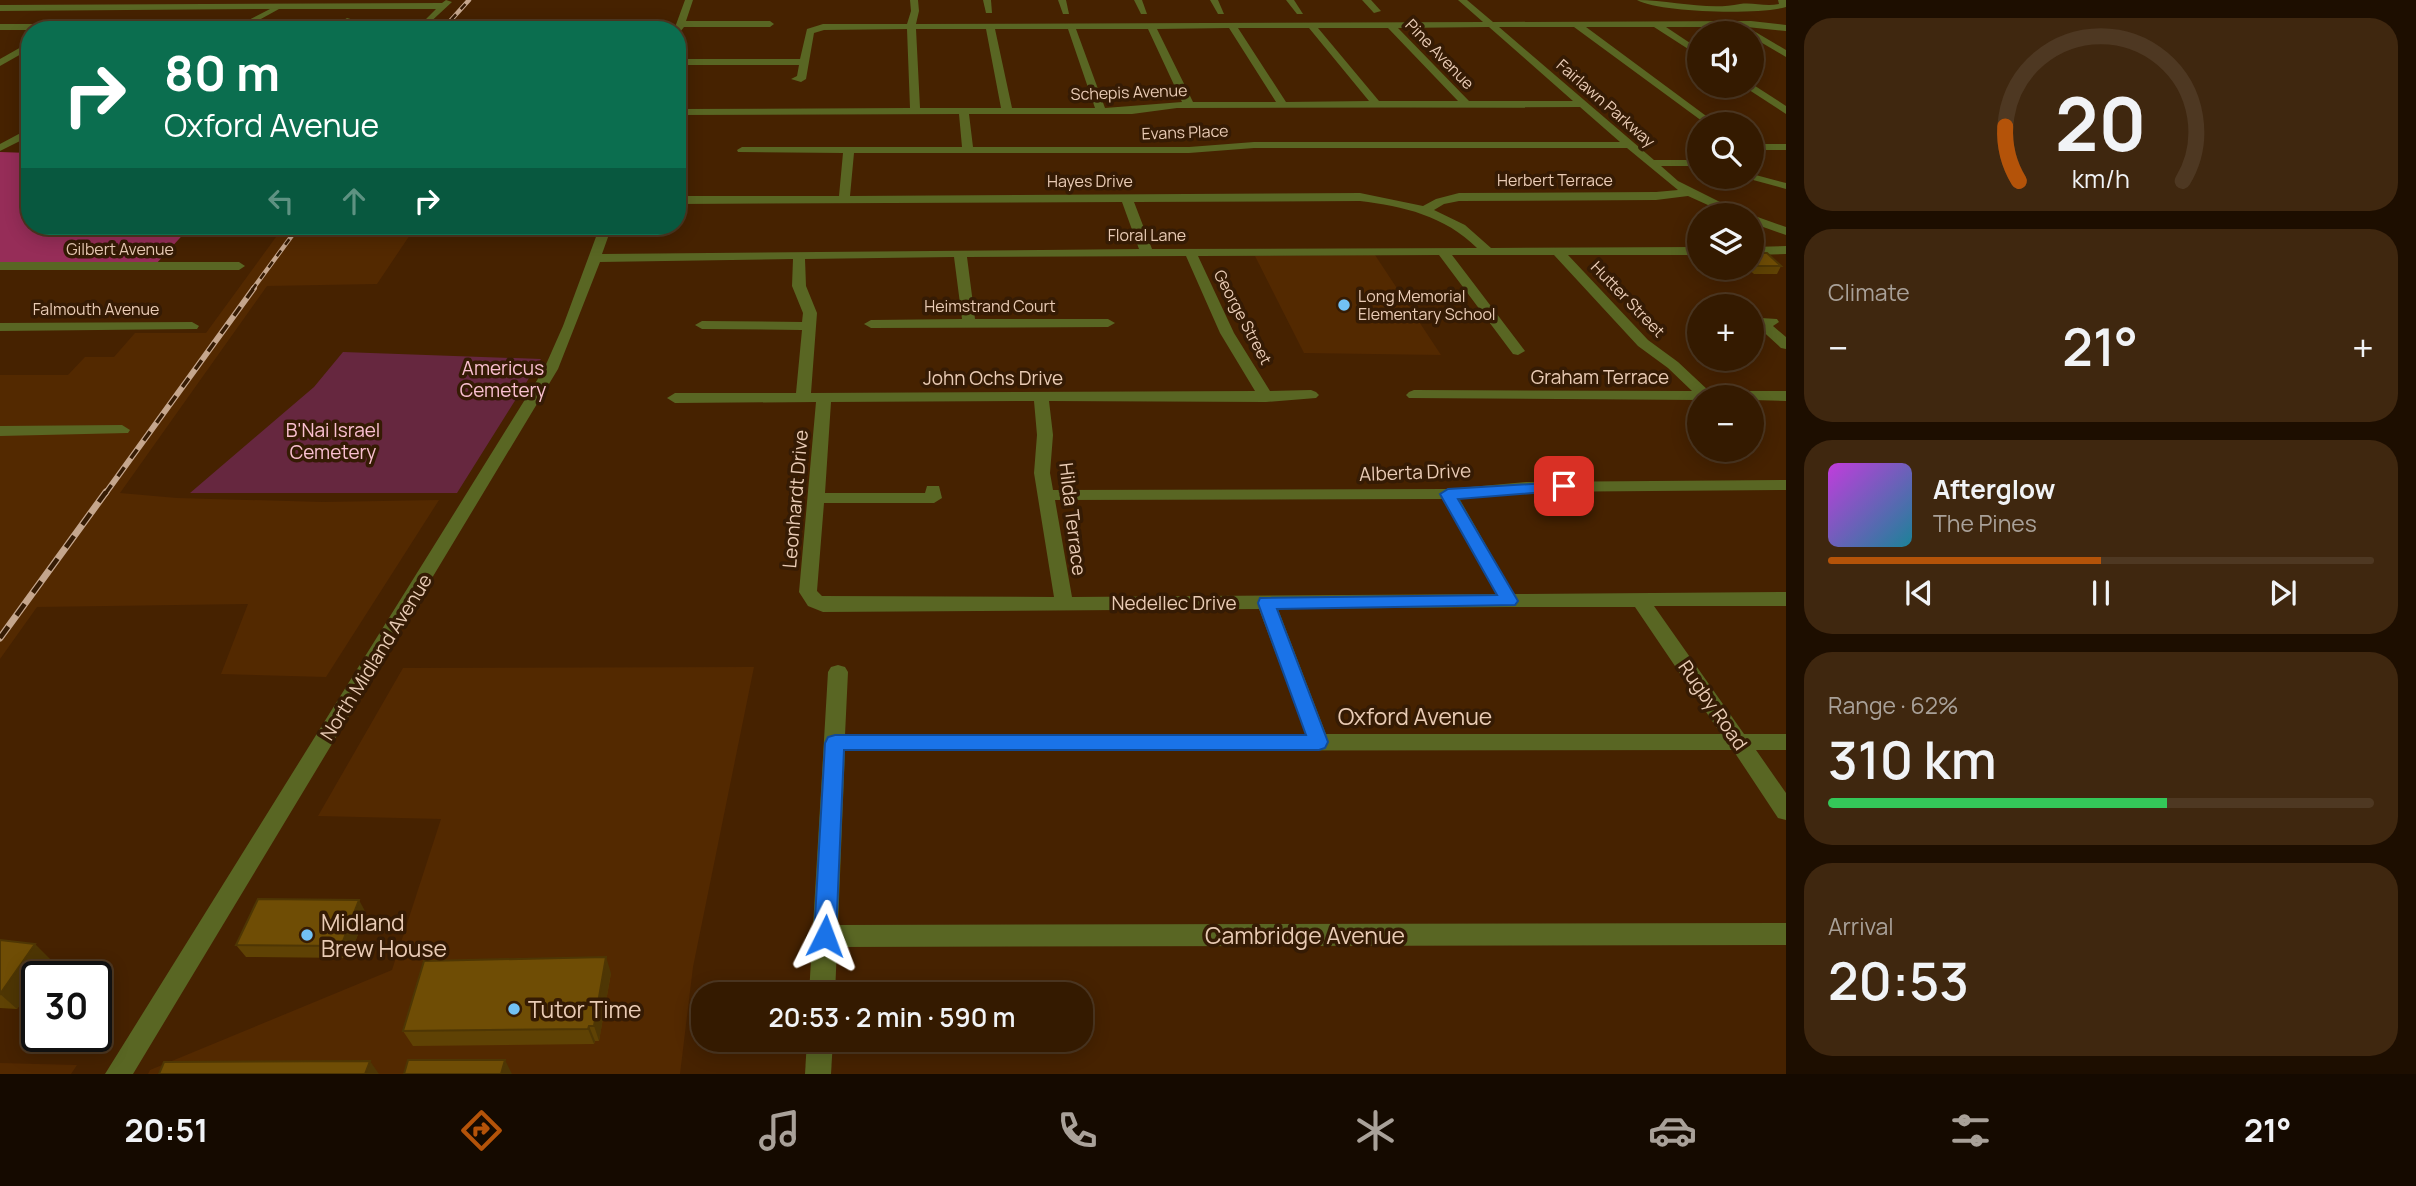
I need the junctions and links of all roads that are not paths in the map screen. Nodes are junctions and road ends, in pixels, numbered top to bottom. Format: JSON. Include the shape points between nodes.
{"nodes":[{"id":1,"x":101,"y":0,"type":"edge"},
{"id":2,"x":289,"y":0,"type":"edge"},
{"id":3,"x":689,"y":0,"type":"edge"},
{"id":4,"x":914,"y":0,"type":"edge"},
{"id":5,"x":987,"y":0,"type":"edge"},
{"id":6,"x":1062,"y":0,"type":"edge"},
{"id":7,"x":1138,"y":0,"type":"edge"},
{"id":8,"x":1214,"y":0,"type":"edge"},
{"id":9,"x":1290,"y":0,"type":"edge"},
{"id":10,"x":1366,"y":0,"type":"edge"},
{"id":11,"x":1462,"y":0,"type":"edge"},
{"id":12,"x":1641,"y":0,"type":"edge"},
{"id":13,"x":1710,"y":0,"type":"edge"},
{"id":14,"x":1782,"y":0,"type":"edge"},
{"id":15,"x":447,"y":3,"type":"edge"},
{"id":16,"x":198,"y":7,"type":"junction"},
{"id":17,"x":281,"y":7,"type":"junction"},
{"id":18,"x":0,"y":8,"type":"edge"},
{"id":19,"x":89,"y":8,"type":"junction"},
{"id":20,"x":1751,"y":9,"type":"junction"},
{"id":21,"x":989,"y":11,"type":"dead end"},
{"id":22,"x":1377,"y":11,"type":"dead end"},
{"id":23,"x":1066,"y":12,"type":"dead end"},
{"id":24,"x":1144,"y":12,"type":"dead end"},
{"id":25,"x":1221,"y":12,"type":"dead end"},
{"id":26,"x":1300,"y":12,"type":"dead end"},
{"id":27,"x":175,"y":17,"type":"dead end"},
{"id":28,"x":252,"y":21,"type":"edge"},
{"id":29,"x":428,"y":21,"type":"edge"},
{"id":30,"x":682,"y":21,"type":"edge"},
{"id":31,"x":769,"y":24,"type":"dead end"},
{"id":32,"x":1390,"y":25,"type":"junction"},
{"id":33,"x":1491,"y":25,"type":"junction"},
{"id":34,"x":1577,"y":25,"type":"junction"},
{"id":35,"x":1657,"y":25,"type":"junction"},
{"id":36,"x":1687,"y":25,"type":"edge"},
{"id":37,"x":912,"y":26,"type":"junction"},
{"id":38,"x":990,"y":26,"type":"junction"},
{"id":39,"x":1071,"y":26,"type":"junction"},
{"id":40,"x":1151,"y":26,"type":"junction"},
{"id":41,"x":1232,"y":26,"type":"junction"},
{"id":42,"x":1311,"y":26,"type":"junction"},
{"id":43,"x":0,"y":27,"type":"edge"},
{"id":44,"x":21,"y":27,"type":"edge"},
{"id":45,"x":1764,"y":27,"type":"edge"},
{"id":46,"x":686,"y":28,"type":"edge"},
{"id":47,"x":1786,"y":28,"type":"edge"},
{"id":48,"x":1764,"y":41,"type":"edge"},
{"id":49,"x":1687,"y":45,"type":"edge"},
{"id":50,"x":21,"y":50,"type":"edge"},
{"id":51,"x":1786,"y":54,"type":"edge"},
{"id":52,"x":0,"y":55,"type":"edge"},
{"id":53,"x":13,"y":55,"type":"junction"},
{"id":54,"x":21,"y":55,"type":"edge"},
{"id":55,"x":686,"y":62,"type":"edge"},
{"id":56,"x":804,"y":62,"type":"junction"},
{"id":57,"x":0,"y":63,"type":"edge"},
{"id":58,"x":796,"y":79,"type":"dead end"},
{"id":59,"x":1764,"y":97,"type":"edge"},
{"id":60,"x":1583,"y":104,"type":"junction"},
{"id":61,"x":1189,"y":105,"type":"junction"},
{"id":62,"x":1283,"y":105,"type":"junction"},
{"id":63,"x":1377,"y":105,"type":"junction"},
{"id":64,"x":1468,"y":105,"type":"junction"},
{"id":65,"x":915,"y":111,"type":"junction"},
{"id":66,"x":964,"y":111,"type":"junction"},
{"id":67,"x":1007,"y":111,"type":"junction"},
{"id":68,"x":1101,"y":111,"type":"junction"},
{"id":69,"x":1786,"y":111,"type":"edge"},
{"id":70,"x":686,"y":112,"type":"edge"},
{"id":71,"x":1696,"y":112,"type":"edge"},
{"id":72,"x":0,"y":134,"type":"edge"},
{"id":73,"x":21,"y":134,"type":"edge"},
{"id":74,"x":21,"y":138,"type":"edge"},
{"id":75,"x":1630,"y":145,"type":"junction"},
{"id":76,"x":1764,"y":147,"type":"edge"},
{"id":77,"x":1786,"y":147,"type":"edge"},
{"id":78,"x":0,"y":148,"type":"edge"},
{"id":79,"x":742,"y":150,"type":"dead end"},
{"id":80,"x":849,"y":150,"type":"junction"},
{"id":81,"x":968,"y":150,"type":"junction"},
{"id":82,"x":1651,"y":163,"type":"junction"},
{"id":83,"x":1687,"y":163,"type":"edge"},
{"id":84,"x":1662,"y":172,"type":"junction"},
{"id":85,"x":1687,"y":173,"type":"edge"},
{"id":86,"x":1764,"y":181,"type":"edge"},
{"id":87,"x":1786,"y":186,"type":"edge"},
{"id":88,"x":1688,"y":192,"type":"junction"},
{"id":89,"x":1126,"y":197,"type":"junction"},
{"id":90,"x":686,"y":200,"type":"edge"},
{"id":91,"x":844,"y":200,"type":"junction"},
{"id":92,"x":1713,"y":203,"type":"edge"},
{"id":93,"x":1425,"y":210,"type":"junction"},
{"id":94,"x":1764,"y":223,"type":"edge"},
{"id":95,"x":1786,"y":231,"type":"edge"},
{"id":96,"x":603,"y":235,"type":"edge"},
{"id":97,"x":1786,"y":250,"type":"edge"},
{"id":98,"x":1559,"y":251,"type":"junction"},
{"id":99,"x":1687,"y":251,"type":"edge"},
{"id":100,"x":1764,"y":251,"type":"edge"},
{"id":101,"x":1190,"y":252,"type":"junction"},
{"id":102,"x":1443,"y":252,"type":"junction"},
{"id":103,"x":1488,"y":252,"type":"junction"},
{"id":104,"x":960,"y":253,"type":"junction"},
{"id":105,"x":1147,"y":253,"type":"junction"},
{"id":106,"x":799,"y":256,"type":"junction"},
{"id":107,"x":595,"y":258,"type":"junction"},
{"id":108,"x":0,"y":266,"type":"edge"},
{"id":109,"x":239,"y":266,"type":"dead end"},
{"id":110,"x":1772,"y":322,"type":"dead end"},
{"id":111,"x":1108,"y":323,"type":"dead end"},
{"id":112,"x":871,"y":324,"type":"dead end"},
{"id":113,"x":969,"y":324,"type":"junction"},
{"id":114,"x":702,"y":325,"type":"dead end"},
{"id":115,"x":192,"y":326,"type":"dead end"},
{"id":116,"x":809,"y":326,"type":"junction"},
{"id":117,"x":0,"y":327,"type":"edge"},
{"id":118,"x":1786,"y":345,"type":"edge"},
{"id":119,"x":1518,"y":351,"type":"dead end"},
{"id":120,"x":1694,"y":385,"type":"edge"},
{"id":121,"x":1311,"y":395,"type":"dead end"},
{"id":122,"x":1414,"y":395,"type":"dead end"},
{"id":123,"x":1687,"y":396,"type":"edge"},
{"id":124,"x":1764,"y":396,"type":"edge"},
{"id":125,"x":1786,"y":396,"type":"edge"},
{"id":126,"x":1041,"y":397,"type":"junction"},
{"id":127,"x":1266,"y":397,"type":"junction"},
{"id":128,"x":675,"y":398,"type":"dead end"},
{"id":129,"x":803,"y":398,"type":"junction"},
{"id":130,"x":824,"y":398,"type":"junction"},
{"id":131,"x":122,"y":430,"type":"dead end"},
{"id":132,"x":0,"y":431,"type":"edge"},
{"id":133,"x":1786,"y":485,"type":"edge"},
{"id":134,"x":933,"y":489,"type":"dead end"},
{"id":135,"x":1448,"y":494,"type":"junction"},
{"id":136,"x":1045,"y":495,"type":"junction"},
{"id":137,"x":816,"y":498,"type":"junction"},
{"id":138,"x":1786,"y":599,"type":"edge"},
{"id":139,"x":1640,"y":600,"type":"junction"},
{"id":140,"x":815,"y":601,"type":"joint"},
{"id":141,"x":1509,"y":601,"type":"junction"},
{"id":142,"x":1266,"y":603,"type":"junction"},
{"id":143,"x":1064,"y":604,"type":"junction"},
{"id":144,"x":838,"y":672,"type":"dead end"},
{"id":145,"x":1319,"y":742,"type":"junction"},
{"id":146,"x":1738,"y":742,"type":"junction"},
{"id":147,"x":1786,"y":742,"type":"edge"},
{"id":148,"x":835,"y":743,"type":"junction"},
{"id":149,"x":1786,"y":811,"type":"edge"},
{"id":150,"x":1786,"y":934,"type":"edge"},
{"id":151,"x":825,"y":936,"type":"junction"},
{"id":152,"x":823,"y":982,"type":"edge"},
{"id":153,"x":819,"y":1052,"type":"edge"},
{"id":154,"x":118,"y":1074,"type":"edge"},
{"id":155,"x":818,"y":1074,"type":"edge"}],
"edges":[{"from":1,"to":19,"type":"street"},
{"from":2,"to":17,"type":"street"},
{"from":3,"to":30,"type":"street"},
{"from":4,"to":37,"type":"street"},
{"from":5,"to":21,"type":"street"},
{"from":6,"to":23,"type":"street"},
{"from":7,"to":24,"type":"street"},
{"from":8,"to":25,"type":"street"},
{"from":9,"to":26,"type":"street"},
{"from":10,"to":22,"type":"street"},
{"from":11,"to":33,"type":"street","name":"Fairlawn Parkway"},
{"from":12,"to":20,"type":"street","via":[[1715,10]]},
{"from":13,"to":20,"type":"street"},
{"from":14,"to":20,"type":"street","via":[[1779,7]]},
{"from":15,"to":17,"type":"street"},
{"from":15,"to":29,"type":"street"},
{"from":16,"to":17,"type":"street"},
{"from":16,"to":19,"type":"street"},
{"from":16,"to":27,"type":"street"},
{"from":17,"to":28,"type":"street"},
{"from":18,"to":19,"type":"street"},
{"from":31,"to":46,"type":"street"},
{"from":32,"to":33,"type":"street"},
{"from":32,"to":42,"type":"street"},
{"from":32,"to":64,"type":"street","name":"Pine Avenue"},
{"from":33,"to":34,"type":"street"},
{"from":33,"to":60,"type":"street","name":"Fairlawn Parkway"},
{"from":34,"to":35,"type":"street"},
{"from":34,"to":71,"type":"street"},
{"from":35,"to":36,"type":"street"},
{"from":35,"to":49,"type":"street"},
{"from":37,"to":38,"type":"street"},
{"from":37,"to":56,"type":"street","via":[[816,28],[810,31]]},
{"from":37,"to":65,"type":"street"},
{"from":38,"to":39,"type":"street"},
{"from":38,"to":67,"type":"street"},
{"from":39,"to":40,"type":"street"},
{"from":39,"to":68,"type":"street"},
{"from":40,"to":41,"type":"street"},
{"from":40,"to":61,"type":"street"},
{"from":41,"to":42,"type":"street"},
{"from":41,"to":62,"type":"street"},
{"from":42,"to":63,"type":"street"},
{"from":43,"to":44,"type":"street"},
{"from":45,"to":47,"type":"street"},
{"from":48,"to":51,"type":"street"},
{"from":50,"to":53,"type":"street"},
{"from":52,"to":53,"type":"street"},
{"from":53,"to":54,"type":"street"},
{"from":53,"to":57,"type":"street"},
{"from":55,"to":56,"type":"street"},
{"from":56,"to":58,"type":"street","via":[[801,79]]},
{"from":59,"to":69,"type":"street"},
{"from":60,"to":64,"type":"street","name":"Schepis Avenue"},
{"from":60,"to":75,"type":"street","name":"Fairlawn Parkway"},
{"from":61,"to":62,"type":"street","name":"Schepis Avenue"},
{"from":61,"to":68,"type":"street","name":"Schepis Avenue"},
{"from":62,"to":63,"type":"street","name":"Schepis Avenue"},
{"from":63,"to":64,"type":"street","name":"Schepis Avenue"},
{"from":65,"to":66,"type":"street","name":"Schepis Avenue"},
{"from":65,"to":70,"type":"street","name":"Schepis Avenue"},
{"from":66,"to":67,"type":"street","name":"Schepis Avenue"},
{"from":66,"to":81,"type":"street"},
{"from":67,"to":68,"type":"street","name":"Schepis Avenue"},
{"from":72,"to":73,"type":"street"},
{"from":74,"to":78,"type":"street"},
{"from":75,"to":81,"type":"street","name":"Evans Place"},
{"from":75,"to":82,"type":"street","name":"Fairlawn Parkway"},
{"from":76,"to":77,"type":"street"},
{"from":79,"to":80,"type":"street","name":"Evans Place"},
{"from":80,"to":81,"type":"street","name":"Evans Place"},
{"from":80,"to":91,"type":"street"},
{"from":82,"to":83,"type":"street"},
{"from":82,"to":84,"type":"street","name":"Fairlawn Parkway"},
{"from":84,"to":85,"type":"street"},
{"from":84,"to":88,"type":"street","name":"Fairlawn Parkway"},
{"from":86,"to":87,"type":"street"},
{"from":88,"to":92,"type":"street","name":"Fairlawn Parkway"},
{"from":88,"to":93,"type":"street","name":"Herbert Terrace","via":[[1459,197]]},
{"from":89,"to":91,"type":"street","name":"Hayes Drive"},
{"from":89,"to":93,"type":"street","name":"Hayes Drive","via":[[1360,197]]},
{"from":89,"to":105,"type":"street"},
{"from":90,"to":91,"type":"street","name":"Hayes Drive"},
{"from":93,"to":103,"type":"street","name":"Hayes Drive","via":[[1466,230]]},
{"from":94,"to":95,"type":"street"},
{"from":96,"to":107,"type":"street","name":"North Midland Avenue"},
{"from":97,"to":100,"type":"street"},
{"from":98,"to":99,"type":"street","name":"Floral Lane"},
{"from":98,"to":103,"type":"street","name":"Floral Lane"},
{"from":98,"to":120,"type":"street","name":"Hutter Street","via":[[1643,343]]},
{"from":101,"to":102,"type":"street","name":"Floral Lane"},
{"from":101,"to":105,"type":"street","name":"Floral Lane"},
{"from":101,"to":127,"type":"street","name":"George Street","via":[[1227,333]]},
{"from":102,"to":103,"type":"street","name":"Floral Lane"},
{"from":102,"to":119,"type":"street"},
{"from":104,"to":105,"type":"street","name":"Floral Lane"},
{"from":104,"to":106,"type":"street","name":"Floral Lane"},
{"from":104,"to":113,"type":"street"},
{"from":106,"to":107,"type":"street","name":"Floral Lane"},
{"from":106,"to":116,"type":"street","via":[[799,286],[810,313]]},
{"from":107,"to":154,"type":"street","name":"North Midland Avenue","via":[[551,369]]},
{"from":108,"to":109,"type":"street","name":"Gilbert Avenue"},
{"from":110,"to":118,"type":"street","via":[[1761,322]]},
{"from":111,"to":113,"type":"street","name":"Heimstrand Court"},
{"from":112,"to":113,"type":"street","name":"Heimstrand Court"},
{"from":114,"to":116,"type":"street"},
{"from":115,"to":117,"type":"street","name":"Falmouth Avenue"},
{"from":116,"to":129,"type":"street"},
{"from":121,"to":127,"type":"street","name":"John Ochs Drive"},
{"from":122,"to":123,"type":"street","name":"Graham Terrace"},
{"from":124,"to":125,"type":"street","name":"Graham Terrace"},
{"from":126,"to":127,"type":"street","name":"John Ochs Drive"},
{"from":126,"to":130,"type":"street","name":"John Ochs Drive"},
{"from":126,"to":136,"type":"street","name":"Hilda Terrace"},
{"from":128,"to":129,"type":"street","name":"John Ochs Drive"},
{"from":129,"to":130,"type":"street","name":"John Ochs Drive"},
{"from":130,"to":137,"type":"street","name":"Leonhardt Drive"},
{"from":131,"to":132,"type":"street"},
{"from":133,"to":135,"type":"street","name":"Alberta Drive","via":[[1527,487]]},
{"from":134,"to":137,"type":"street","via":[[934,498]]},
{"from":135,"to":136,"type":"street","name":"Alberta Drive"},
{"from":135,"to":141,"type":"street"},
{"from":136,"to":143,"type":"street","name":"Hilda Terrace"},
{"from":137,"to":140,"type":"street","name":"Leonhardt Drive","via":[[808,592]]},
{"from":138,"to":139,"type":"street","name":"Nedellec Drive"},
{"from":139,"to":141,"type":"street","name":"Nedellec Drive"},
{"from":139,"to":146,"type":"street","name":"Rugby Road"},
{"from":140,"to":143,"type":"street","name":"Nedellec Drive","via":[[832,606]]},
{"from":141,"to":142,"type":"street","name":"Nedellec Drive"},
{"from":142,"to":143,"type":"street","name":"Nedellec Drive"},
{"from":142,"to":145,"type":"street"},
{"from":144,"to":148,"type":"street"},
{"from":145,"to":146,"type":"street","name":"Oxford Avenue"},
{"from":145,"to":148,"type":"street","name":"Oxford Avenue"},
{"from":146,"to":147,"type":"street","name":"Oxford Avenue"},
{"from":146,"to":149,"type":"street","name":"Rugby Road"},
{"from":148,"to":151,"type":"street"},
{"from":150,"to":151,"type":"street","name":"Cambridge Avenue"},
{"from":151,"to":152,"type":"street"},
{"from":153,"to":155,"type":"street"}]}
